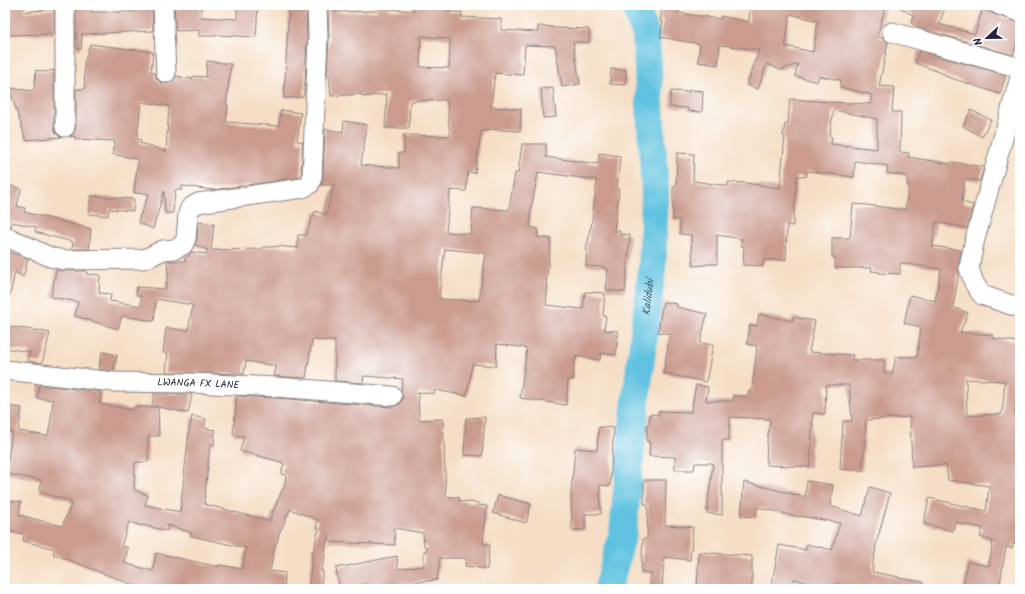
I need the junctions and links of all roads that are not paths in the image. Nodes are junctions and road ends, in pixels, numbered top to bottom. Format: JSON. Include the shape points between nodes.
{"nodes":[{"id":1,"x":65,"y":5,"type":"edge"},
{"id":2,"x":163,"y":5,"type":"edge"},
{"id":3,"x":317,"y":5,"type":"edge"},
{"id":4,"x":999,"y":5,"type":"edge"},
{"id":5,"x":1020,"y":12,"type":"edge"},
{"id":6,"x":892,"y":32,"type":"dead end"},
{"id":7,"x":1020,"y":68,"type":"edge"},
{"id":8,"x":166,"y":73,"type":"dead end"},
{"id":9,"x":1020,"y":77,"type":"edge"},
{"id":10,"x":65,"y":127,"type":"dead end"},
{"id":11,"x":5,"y":236,"type":"edge"},
{"id":12,"x":1020,"y":308,"type":"edge"},
{"id":13,"x":5,"y":370,"type":"edge"},
{"id":14,"x":392,"y":396,"type":"dead end"}],
"edges":[{"from":1,"to":10,"type":"street"},
{"from":2,"to":8,"type":"street"},
{"from":3,"to":11,"type":"street","via":[[318,38],[310,184],[303,188],[198,204],[190,208],[183,245],[143,259],[64,260],[50,257]]},
{"from":4,"to":5,"type":"street"},
{"from":6,"to":7,"type":"street"},
{"from":9,"to":12,"type":"street","via":[[969,268],[982,296]]},
{"from":13,"to":14,"type":"street","name":"LWANGA FX LANE","via":[[114,382],[276,387]]}]}
